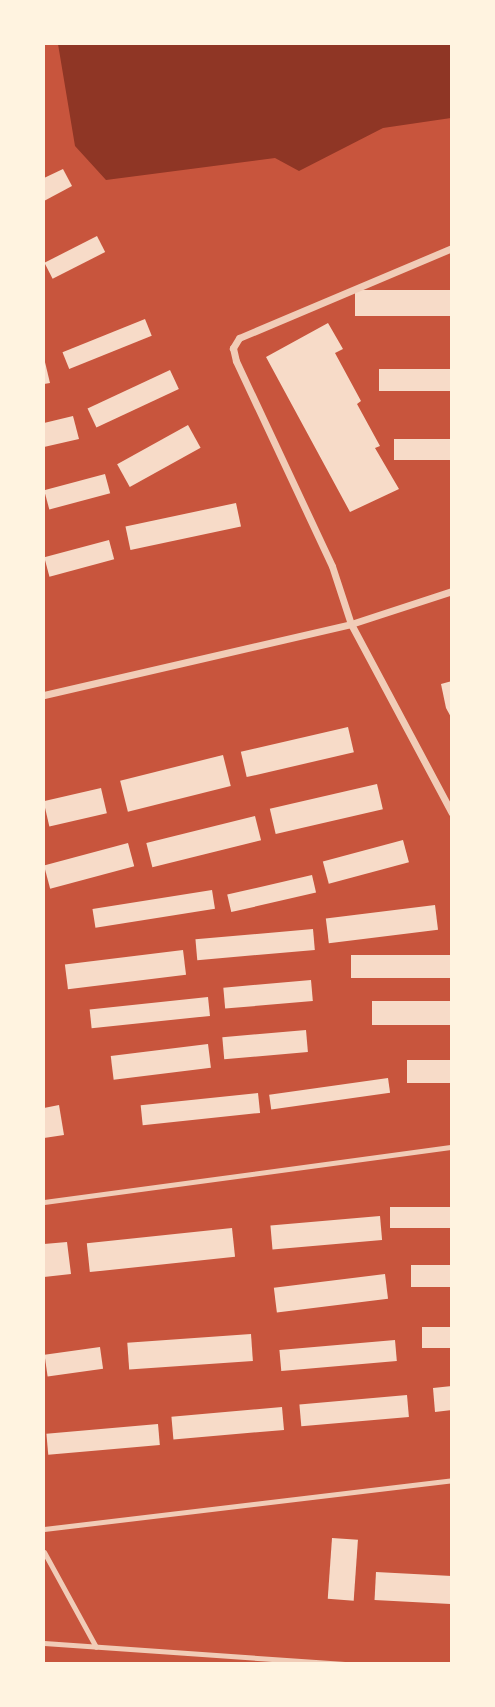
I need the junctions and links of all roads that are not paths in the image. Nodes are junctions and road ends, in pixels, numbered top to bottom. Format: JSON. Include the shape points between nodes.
{"nodes":[{"id":1,"x":452,"y":248,"type":"edge"},
{"id":2,"x":452,"y":591,"type":"edge"},
{"id":3,"x":351,"y":624,"type":"junction"},
{"id":4,"x":44,"y":695,"type":"edge"},
{"id":5,"x":452,"y":813,"type":"edge"},
{"id":6,"x":452,"y":1147,"type":"edge"},
{"id":7,"x":44,"y":1202,"type":"edge"},
{"id":8,"x":452,"y":1480,"type":"edge"},
{"id":9,"x":44,"y":1529,"type":"edge"},
{"id":10,"x":44,"y":1552,"type":"edge"},
{"id":11,"x":44,"y":1643,"type":"edge"},
{"id":12,"x":96,"y":1647,"type":"junction"},
{"id":13,"x":348,"y":1664,"type":"edge"}],
"edges":[{"from":1,"to":3,"type":"street","via":[[239,338],[233,348],[332,566]]},
{"from":2,"to":3,"type":"street"},
{"from":3,"to":4,"type":"street"},
{"from":3,"to":5,"type":"street"},
{"from":6,"to":7,"type":"street"},
{"from":8,"to":9,"type":"street"},
{"from":10,"to":12,"type":"street"},
{"from":11,"to":12,"type":"street"},
{"from":12,"to":13,"type":"street"}]}
